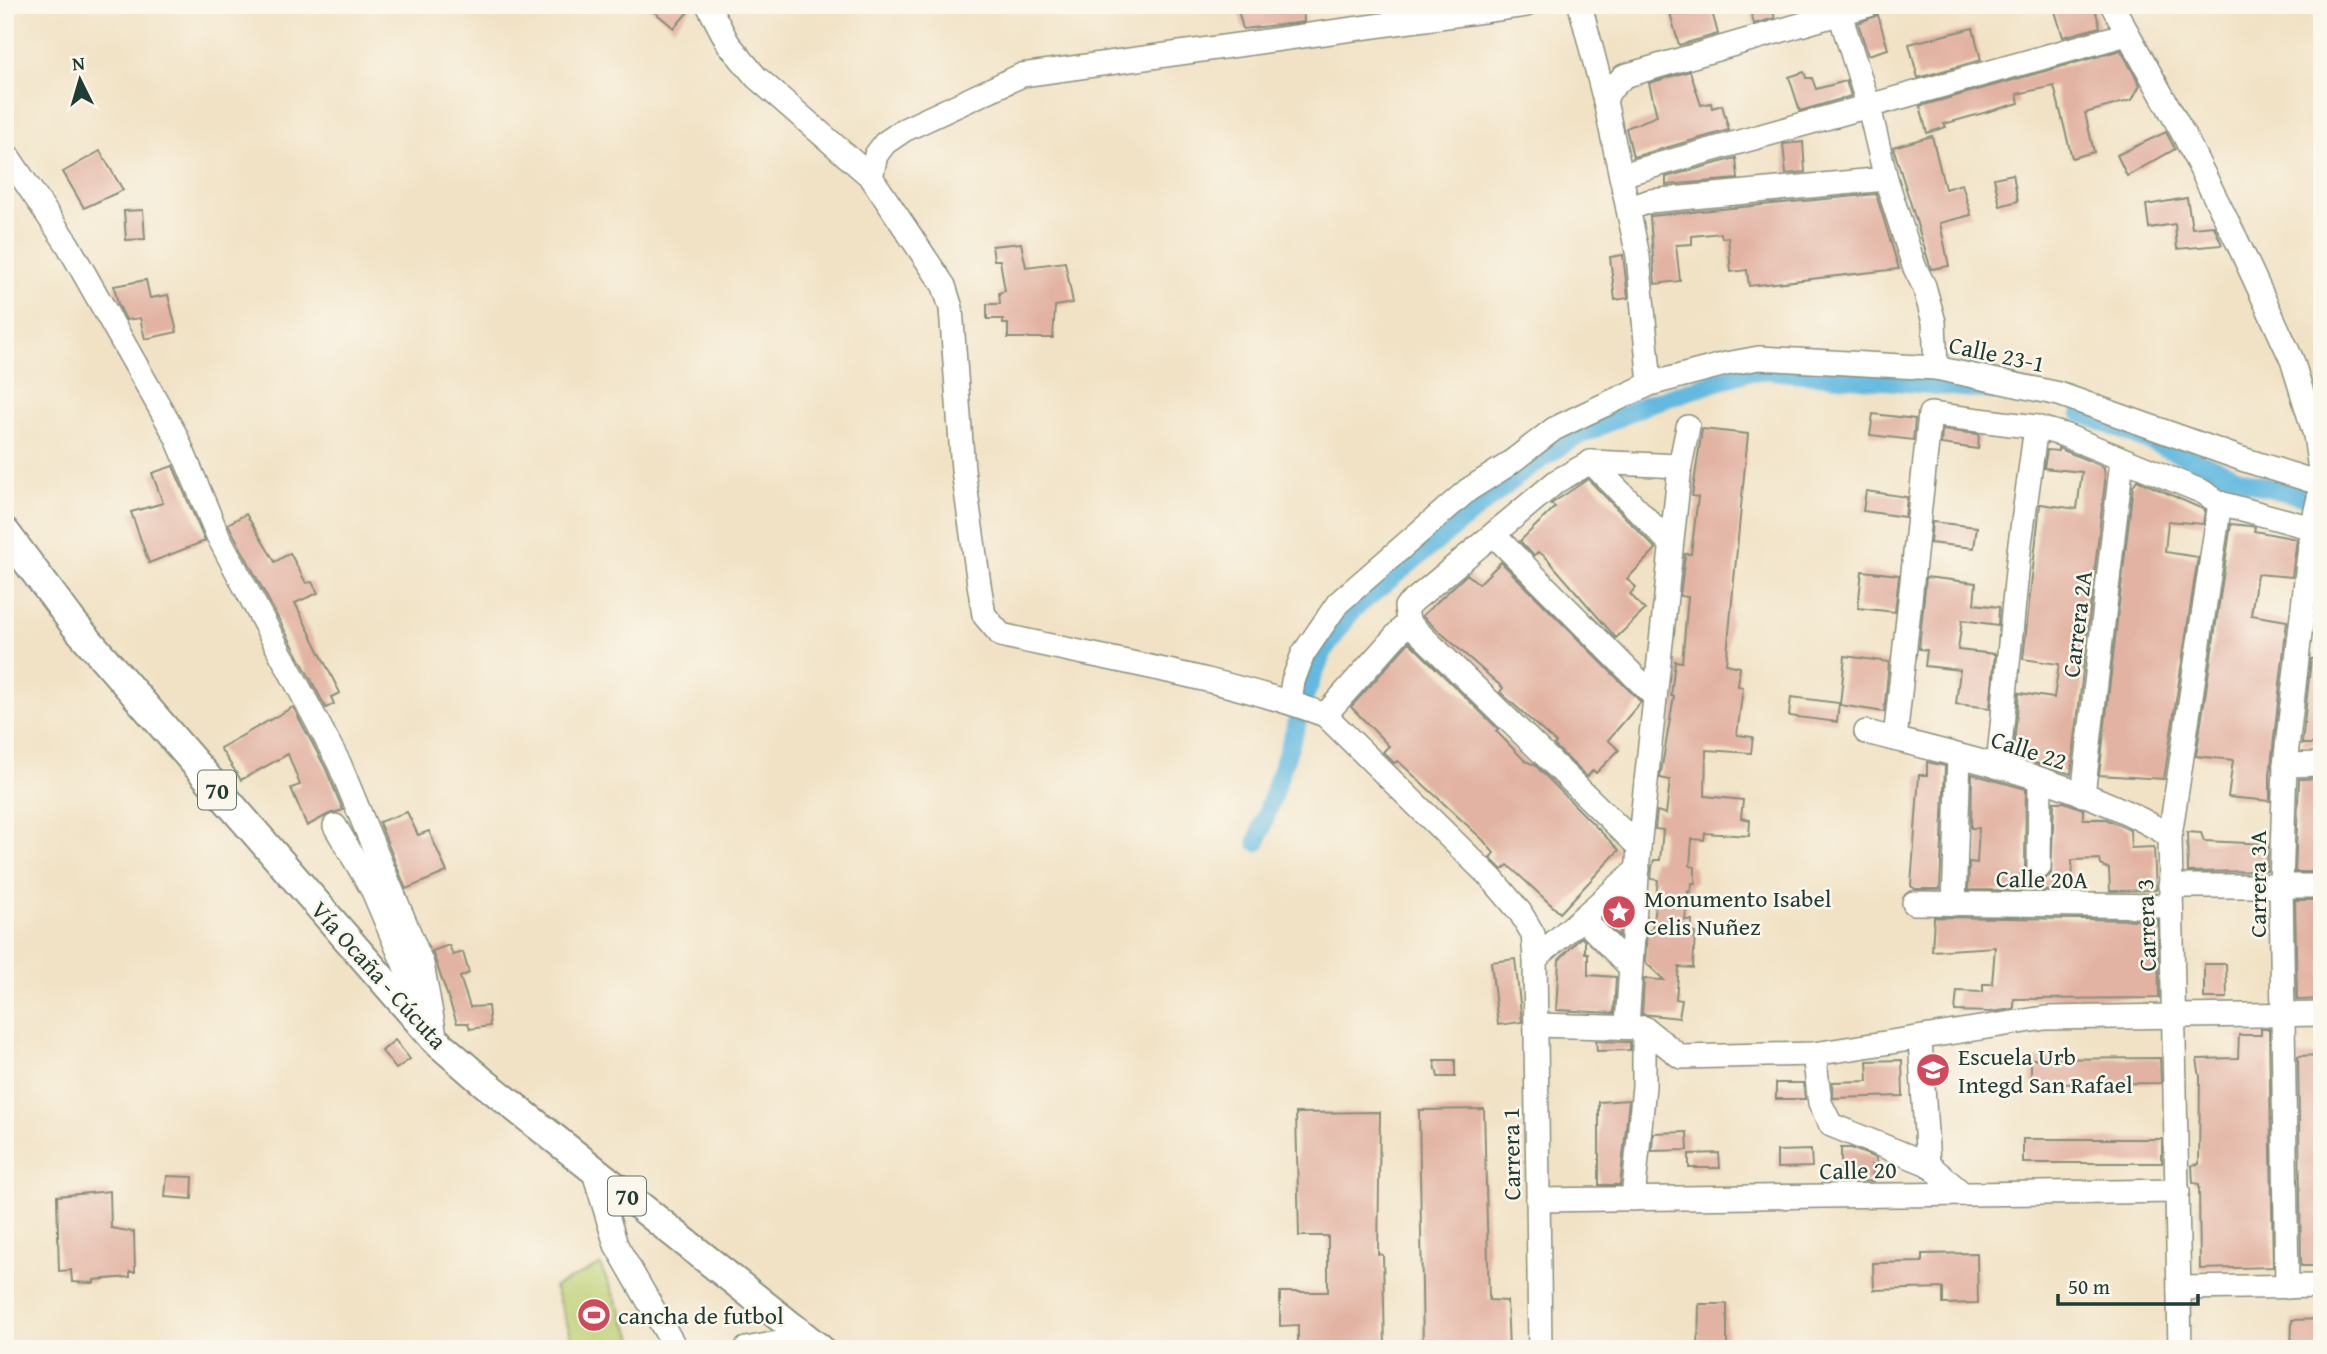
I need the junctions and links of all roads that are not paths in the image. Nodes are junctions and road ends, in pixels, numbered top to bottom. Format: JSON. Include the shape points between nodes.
{"nodes":[{"id":1,"x":708,"y":5,"type":"edge"},
{"id":2,"x":1526,"y":5,"type":"edge"},
{"id":3,"x":1580,"y":5,"type":"edge"},
{"id":4,"x":1869,"y":5,"type":"edge"},
{"id":5,"x":2112,"y":5,"type":"edge"},
{"id":6,"x":1840,"y":13,"type":"junction"},
{"id":7,"x":2127,"y":33,"type":"junction"},
{"id":8,"x":1605,"y":101,"type":"junction"},
{"id":9,"x":1869,"y":107,"type":"junction"},
{"id":10,"x":5,"y":152,"type":"edge"},
{"id":11,"x":1621,"y":176,"type":"junction"},
{"id":12,"x":871,"y":177,"type":"junction"},
{"id":13,"x":1886,"y":179,"type":"junction"},
{"id":14,"x":1628,"y":209,"type":"junction"},
{"id":15,"x":1936,"y":368,"type":"junction"},
{"id":16,"x":1650,"y":384,"type":"junction"},
{"id":17,"x":1688,"y":427,"type":"dead end"},
{"id":18,"x":2036,"y":427,"type":"junction"},
{"id":19,"x":2122,"y":460,"type":"junction"},
{"id":20,"x":1591,"y":462,"type":"junction"},
{"id":21,"x":1680,"y":466,"type":"junction"},
{"id":22,"x":2322,"y":484,"type":"edge"},
{"id":23,"x":2220,"y":503,"type":"junction"},
{"id":24,"x":2312,"y":528,"type":"junction"},
{"id":25,"x":5,"y":532,"type":"edge"},
{"id":26,"x":1494,"y":535,"type":"junction"},
{"id":27,"x":1671,"y":544,"type":"junction"},
{"id":28,"x":1408,"y":622,"type":"junction"},
{"id":29,"x":2311,"y":639,"type":"edge"},
{"id":30,"x":1655,"y":697,"type":"junction"},
{"id":31,"x":1290,"y":702,"type":"junction"},
{"id":32,"x":1325,"y":715,"type":"junction"},
{"id":33,"x":1866,"y":732,"type":"dead end"},
{"id":34,"x":1895,"y":739,"type":"junction"},
{"id":35,"x":1959,"y":756,"type":"junction"},
{"id":36,"x":2322,"y":764,"type":"edge"},
{"id":37,"x":2285,"y":765,"type":"junction"},
{"id":38,"x":1998,"y":767,"type":"junction"},
{"id":39,"x":2040,"y":781,"type":"junction"},
{"id":40,"x":2083,"y":795,"type":"junction"},
{"id":41,"x":335,"y":826,"type":"dead end"},
{"id":42,"x":2170,"y":836,"type":"junction"},
{"id":43,"x":1639,"y":858,"type":"junction"},
{"id":44,"x":2039,"y":867,"type":"dead end"},
{"id":45,"x":2281,"y":886,"type":"junction"},
{"id":46,"x":2322,"y":886,"type":"edge"},
{"id":47,"x":2170,"y":896,"type":"junction"},
{"id":48,"x":1914,"y":903,"type":"dead end"},
{"id":49,"x":1954,"y":904,"type":"junction"},
{"id":50,"x":1583,"y":919,"type":"junction"},
{"id":51,"x":1535,"y":959,"type":"junction"},
{"id":52,"x":1629,"y":966,"type":"junction"},
{"id":53,"x":426,"y":994,"type":"junction"},
{"id":54,"x":2175,"y":1014,"type":"junction"},
{"id":55,"x":2284,"y":1014,"type":"junction"},
{"id":56,"x":2322,"y":1014,"type":"edge"},
{"id":57,"x":1536,"y":1025,"type":"junction"},
{"id":58,"x":1636,"y":1027,"type":"junction"},
{"id":59,"x":1920,"y":1040,"type":"junction"},
{"id":60,"x":436,"y":1041,"type":"junction"},
{"id":61,"x":1814,"y":1054,"type":"junction"},
{"id":62,"x":1928,"y":1164,"type":"junction"},
{"id":63,"x":593,"y":1169,"type":"junction"},
{"id":64,"x":2178,"y":1191,"type":"junction"},
{"id":65,"x":1963,"y":1194,"type":"junction"},
{"id":66,"x":1633,"y":1199,"type":"junction"},
{"id":67,"x":1538,"y":1200,"type":"junction"},
{"id":68,"x":2322,"y":1286,"type":"edge"},
{"id":69,"x":2287,"y":1287,"type":"junction"},
{"id":70,"x":2181,"y":1288,"type":"junction"},
{"id":71,"x":813,"y":1343,"type":"edge"},
{"id":72,"x":676,"y":1349,"type":"edge"},
{"id":73,"x":746,"y":1349,"type":"edge"},
{"id":74,"x":1540,"y":1349,"type":"edge"},
{"id":75,"x":2179,"y":1349,"type":"edge"}],
"edges":[{"from":1,"to":12,"type":"street","via":[[728,43],[756,77]]},
{"from":2,"to":12,"type":"street","via":[[1022,75],[904,130],[876,155]]},
{"from":3,"to":8,"type":"street"},
{"from":4,"to":6,"type":"street"},
{"from":5,"to":7,"type":"street"},
{"from":6,"to":8,"type":"street","via":[[1624,76]]},
{"from":6,"to":9,"type":"street"},
{"from":7,"to":9,"type":"street"},
{"from":7,"to":22,"type":"street","via":[[2185,137],[2292,360],[2315,435]]},
{"from":8,"to":11,"type":"street"},
{"from":9,"to":11,"type":"street"},
{"from":9,"to":13,"type":"street"},
{"from":10,"to":53,"type":"street","via":[[68,245],[176,436],[218,536],[339,762],[422,964]]},
{"from":11,"to":14,"type":"street"},
{"from":12,"to":31,"type":"street","via":[[944,286],[951,307],[963,470],[980,594],[992,627],[1001,635]]},
{"from":13,"to":14,"type":"street","via":[[1650,201]]},
{"from":13,"to":15,"type":"street","via":[[1934,322]]},
{"from":14,"to":16,"type":"street","via":[[1646,307]]},
{"from":15,"to":16,"type":"street","name":"Calle 23-1","via":[[1759,358]]},
{"from":15,"to":22,"type":"street","name":"Calle 23-1","via":[[2059,394]]},
{"from":16,"to":31,"type":"street","name":"Calle 23-1","via":[[1554,429],[1468,490],[1348,594],[1303,654]]},
{"from":17,"to":21,"type":"street"},
{"from":18,"to":19,"type":"street"},
{"from":18,"to":34,"type":"street","via":[[1930,414]]},
{"from":18,"to":38,"type":"street"},
{"from":19,"to":23,"type":"street"},
{"from":19,"to":40,"type":"street","name":"Carrera 2A"},
{"from":20,"to":21,"type":"street"},
{"from":20,"to":26,"type":"street","via":[[1557,481]]},
{"from":20,"to":27,"type":"street"},
{"from":21,"to":27,"type":"street"},
{"from":22,"to":24,"type":"street","name":"Carrera 3A"},
{"from":23,"to":24,"type":"street"},
{"from":23,"to":42,"type":"street","name":"Carrera 3"},
{"from":24,"to":29,"type":"street","name":"Carrera 3A"},
{"from":25,"to":60,"type":"main road","name":"Vía Ocaña - Cúcuta","number":"70","via":[[74,624]]},
{"from":26,"to":28,"type":"street","via":[[1406,607]]},
{"from":26,"to":30,"type":"street"},
{"from":27,"to":30,"type":"street"},
{"from":28,"to":32,"type":"street"},
{"from":28,"to":43,"type":"street"},
{"from":29,"to":37,"type":"street","name":"Carrera 3A"},
{"from":30,"to":43,"type":"street"},
{"from":31,"to":32,"type":"street"},
{"from":32,"to":51,"type":"street","name":"Carrera 1","via":[[1492,879],[1533,934]]},
{"from":33,"to":34,"type":"street","name":"Calle 22"},
{"from":34,"to":35,"type":"street","name":"Calle 22"},
{"from":35,"to":38,"type":"street","name":"Calle 22"},
{"from":35,"to":49,"type":"street"},
{"from":36,"to":37,"type":"street"},
{"from":37,"to":45,"type":"street","name":"Carrera 3A"},
{"from":38,"to":39,"type":"street","name":"Calle 22"},
{"from":39,"to":40,"type":"street","name":"Calle 22"},
{"from":39,"to":44,"type":"street"},
{"from":40,"to":42,"type":"street","name":"Calle 22","via":[[2134,814]]},
{"from":41,"to":53,"type":"street","via":[[373,891],[407,971]]},
{"from":42,"to":47,"type":"street","name":"Carrera 3"},
{"from":43,"to":50,"type":"street"},
{"from":43,"to":52,"type":"street"},
{"from":45,"to":46,"type":"street","name":"Calle 20A"},
{"from":45,"to":47,"type":"street","name":"Calle 20A"},
{"from":45,"to":55,"type":"street","name":"Carrera 3A"},
{"from":47,"to":49,"type":"street","name":"Calle 20A"},
{"from":47,"to":54,"type":"street","name":"Carrera 3"},
{"from":48,"to":49,"type":"street","name":"Calle 20A"},
{"from":50,"to":51,"type":"street"},
{"from":50,"to":52,"type":"street"},
{"from":51,"to":57,"type":"street","name":"Carrera 1"},
{"from":52,"to":58,"type":"street"},
{"from":53,"to":60,"type":"street"},
{"from":54,"to":55,"type":"street"},
{"from":54,"to":59,"type":"street","via":[[2045,1018]]},
{"from":54,"to":64,"type":"street","name":"Carrera 3"},
{"from":55,"to":56,"type":"street"},
{"from":55,"to":69,"type":"street","name":"Carrera 3A"},
{"from":57,"to":58,"type":"street"},
{"from":57,"to":67,"type":"street","name":"Carrera 1"},
{"from":58,"to":61,"type":"street","via":[[1681,1057]]},
{"from":58,"to":66,"type":"street","via":[[1644,1086]]},
{"from":59,"to":61,"type":"street"},
{"from":59,"to":62,"type":"street"},
{"from":60,"to":63,"type":"main road","name":"Vía Ocaña - Cúcuta","number":"70"},
{"from":61,"to":62,"type":"street","via":[[1820,1103],[1831,1125]]},
{"from":62,"to":65,"type":"street"},
{"from":63,"to":71,"type":"main road","name":"Vía Ocaña - Cúcuta","number":"70"},
{"from":63,"to":72,"type":"street","via":[[616,1245]]},
{"from":64,"to":65,"type":"street","name":"Calle 20"},
{"from":64,"to":70,"type":"street","name":"Carrera 3"},
{"from":65,"to":66,"type":"street","name":"Calle 20"},
{"from":66,"to":67,"type":"street","name":"Calle 20"},
{"from":67,"to":74,"type":"street","name":"Carrera 1"},
{"from":68,"to":69,"type":"street"},
{"from":69,"to":70,"type":"street"},
{"from":70,"to":75,"type":"street","name":"Carrera 3"},
{"from":71,"to":73,"type":"street"}]}
